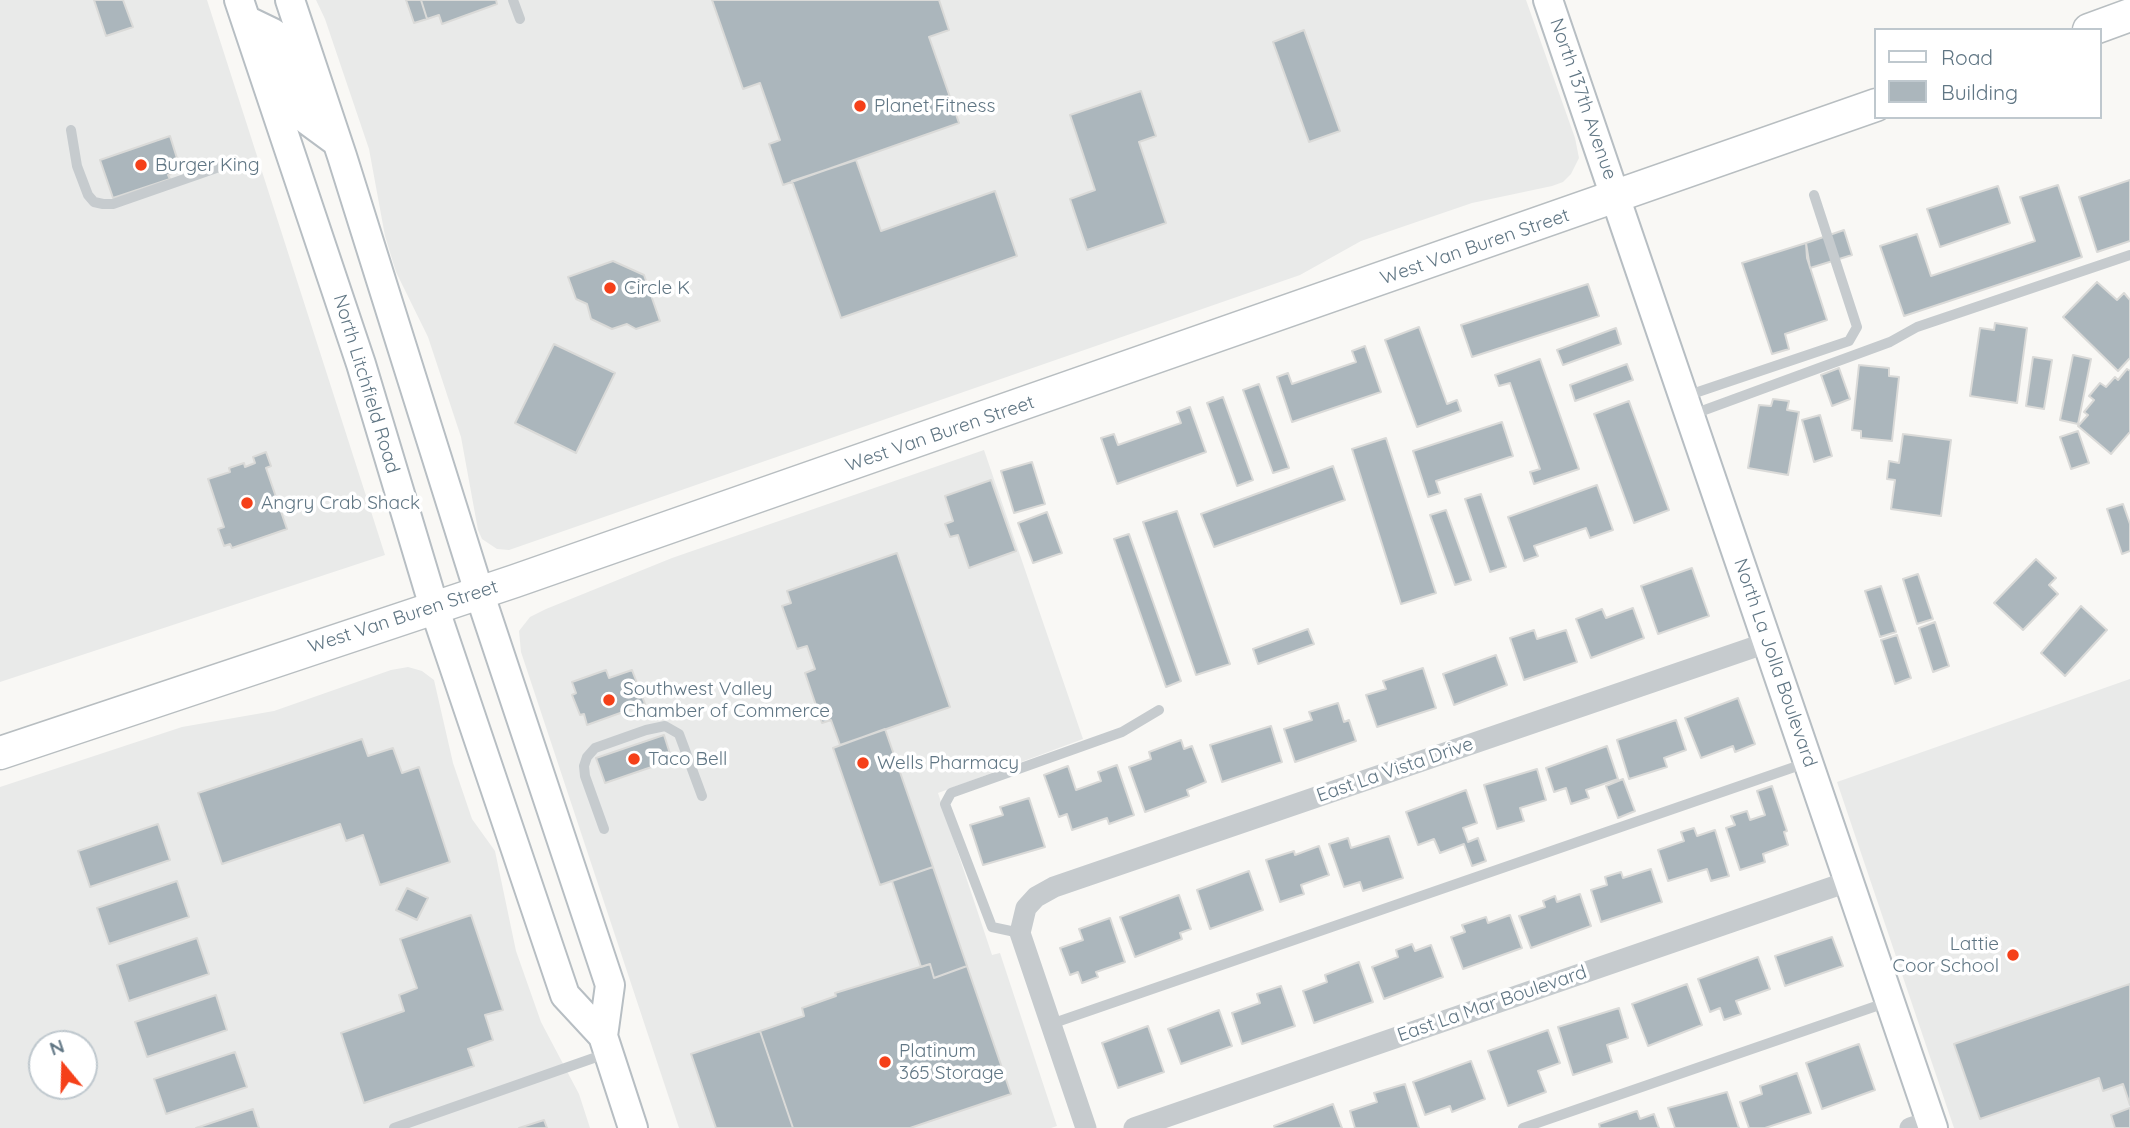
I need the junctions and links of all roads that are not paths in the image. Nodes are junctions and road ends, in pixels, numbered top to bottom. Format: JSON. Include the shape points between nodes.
{"nodes":[{"id":1,"x":290,"y":0,"type":"edge"},
{"id":2,"x":513,"y":0,"type":"edge"},
{"id":3,"x":1548,"y":0,"type":"edge"},
{"id":4,"x":243,"y":10,"type":"edge"},
{"id":5,"x":2130,"y":15,"type":"edge"},
{"id":6,"x":520,"y":19,"type":"dead end"},
{"id":7,"x":2095,"y":28,"type":"edge"},
{"id":8,"x":1874,"y":106,"type":"edge"},
{"id":9,"x":71,"y":130,"type":"dead end"},
{"id":10,"x":337,"y":142,"type":"junction"},
{"id":11,"x":222,"y":166,"type":"dead end"},
{"id":12,"x":1814,"y":195,"type":"dead end"},
{"id":13,"x":1617,"y":198,"type":"junction"},
{"id":14,"x":2130,"y":255,"type":"edge"},
{"id":15,"x":1688,"y":406,"type":"junction"},
{"id":16,"x":479,"y":592,"type":"junction"},
{"id":17,"x":434,"y":607,"type":"junction"},
{"id":18,"x":1769,"y":642,"type":"junction"},
{"id":19,"x":1159,"y":710,"type":"dead end"},
{"id":20,"x":0,"y":753,"type":"edge"},
{"id":21,"x":1810,"y":762,"type":"junction"},
{"id":22,"x":702,"y":796,"type":"dead end"},
{"id":23,"x":604,"y":829,"type":"dead end"},
{"id":24,"x":1850,"y":881,"type":"junction"},
{"id":25,"x":1020,"y":933,"type":"junction"},
{"id":26,"x":1890,"y":1001,"type":"junction"},
{"id":27,"x":1051,"y":1024,"type":"junction"},
{"id":28,"x":605,"y":1044,"type":"junction"},
{"id":29,"x":1925,"y":1126,"type":"edge"},
{"id":30,"x":394,"y":1128,"type":"edge"},
{"id":31,"x":633,"y":1128,"type":"edge"},
{"id":32,"x":1086,"y":1128,"type":"edge"},
{"id":33,"x":1134,"y":1128,"type":"edge"},
{"id":34,"x":1524,"y":1128,"type":"edge"}],
"edges":[{"from":1,"to":10,"type":"main road","name":"North Litchfield Road"},
{"from":2,"to":6,"type":"lane"},
{"from":3,"to":13,"type":"main road","name":"North 137th Avenue"},
{"from":4,"to":10,"type":"main road","via":[[280,41],[307,120]]},
{"from":4,"to":17,"type":"main road","name":"North Litchfield Road","via":[[361,364]]},
{"from":5,"to":7,"type":"main road"},
{"from":8,"to":13,"type":"main road","name":"West Van Buren Street"},
{"from":9,"to":11,"type":"lane","via":[[77,166],[94,202],[113,204]]},
{"from":10,"to":16,"type":"main road","name":"North Litchfield Road"},
{"from":12,"to":15,"type":"lane","via":[[1857,327],[1849,341],[1741,377]]},
{"from":13,"to":15,"type":"main road","name":"North La Jolla Boulevard"},
{"from":13,"to":16,"type":"main road","name":"West Van Buren Street"},
{"from":14,"to":15,"type":"lane","via":[[1917,327],[1889,342]]},
{"from":15,"to":18,"type":"main road","name":"North La Jolla Boulevard"},
{"from":16,"to":17,"type":"main road","name":"West Van Buren Street"},
{"from":16,"to":28,"type":"main road","name":"North Litchfield Road","via":[[610,985]]},
{"from":17,"to":20,"type":"main road","name":"West Van Buren Street"},
{"from":17,"to":28,"type":"main road","name":"North Litchfield Road","via":[[565,995]]},
{"from":18,"to":21,"type":"main road","name":"North La Jolla Boulevard"},
{"from":18,"to":25,"type":"street","name":"East La Vista Drive","via":[[1054,887],[1026,908]]},
{"from":19,"to":25,"type":"lane","via":[[1122,732],[951,793],[945,804],[992,927]]},
{"from":21,"to":24,"type":"main road","name":"North La Jolla Boulevard"},
{"from":21,"to":27,"type":"lane"},
{"from":22,"to":23,"type":"lane","via":[[679,734],[665,726],[646,730],[595,748],[587,757],[585,776]]},
{"from":24,"to":26,"type":"main road","name":"North La Jolla Boulevard"},
{"from":24,"to":33,"type":"street","name":"East La Mar Boulevard"},
{"from":25,"to":27,"type":"street"},
{"from":26,"to":29,"type":"main road","name":"North La Jolla Boulevard"},
{"from":26,"to":34,"type":"lane"},
{"from":27,"to":32,"type":"street"},
{"from":28,"to":30,"type":"lane"},
{"from":28,"to":31,"type":"main road","name":"North Litchfield Road"}]}
